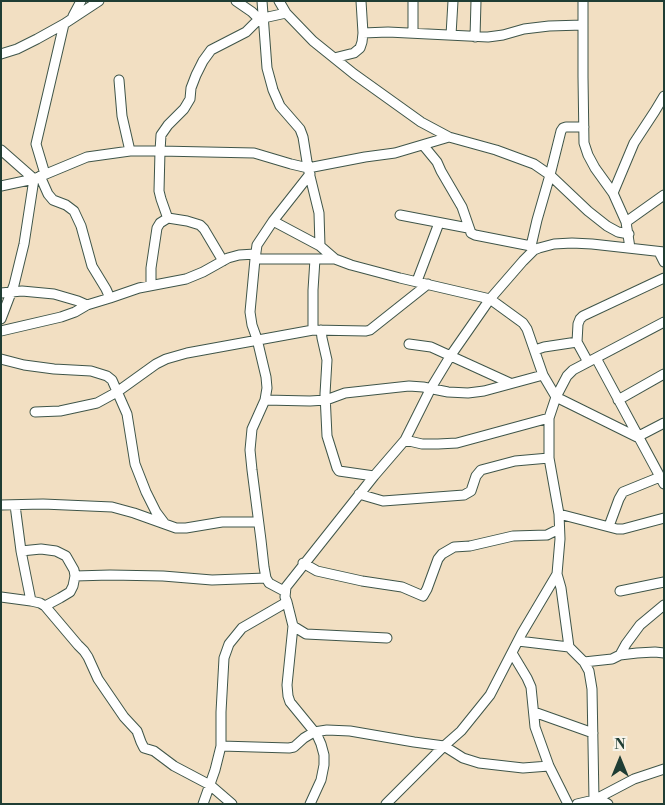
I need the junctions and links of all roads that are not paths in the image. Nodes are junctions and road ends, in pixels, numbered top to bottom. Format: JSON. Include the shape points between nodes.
{"nodes":[{"id":1,"x":81,"y":1,"type":"edge"},
{"id":2,"x":99,"y":1,"type":"edge"},
{"id":3,"x":236,"y":1,"type":"edge"},
{"id":4,"x":262,"y":1,"type":"edge"},
{"id":5,"x":279,"y":1,"type":"edge"},
{"id":6,"x":361,"y":1,"type":"edge"},
{"id":7,"x":413,"y":1,"type":"edge"},
{"id":8,"x":453,"y":1,"type":"edge"},
{"id":9,"x":476,"y":1,"type":"edge"},
{"id":10,"x":583,"y":1,"type":"edge"},
{"id":11,"x":286,"y":13,"type":"junction"},
{"id":12,"x":261,"y":19,"type":"junction"},
{"id":13,"x":68,"y":21,"type":"junction"},
{"id":14,"x":583,"y":25,"type":"junction"},
{"id":15,"x":363,"y":33,"type":"junction"},
{"id":16,"x":413,"y":33,"type":"junction"},
{"id":17,"x":451,"y":35,"type":"junction"},
{"id":18,"x":475,"y":37,"type":"junction"},
{"id":19,"x":1,"y":54,"type":"edge"},
{"id":20,"x":334,"y":58,"type":"junction"},
{"id":21,"x":119,"y":80,"type":"dead end"},
{"id":22,"x":664,"y":96,"type":"edge"},
{"id":23,"x":584,"y":127,"type":"junction"},
{"id":24,"x":449,"y":137,"type":"junction"},
{"id":25,"x":423,"y":145,"type":"junction"},
{"id":26,"x":1,"y":150,"type":"edge"},
{"id":27,"x":130,"y":150,"type":"junction"},
{"id":28,"x":160,"y":151,"type":"junction"},
{"id":29,"x":309,"y":171,"type":"junction"},
{"id":30,"x":550,"y":175,"type":"junction"},
{"id":31,"x":40,"y":177,"type":"junction"},
{"id":32,"x":1,"y":186,"type":"edge"},
{"id":33,"x":613,"y":193,"type":"junction"},
{"id":34,"x":664,"y":195,"type":"edge"},
{"id":35,"x":400,"y":215,"type":"dead end"},
{"id":36,"x":168,"y":218,"type":"junction"},
{"id":37,"x":272,"y":220,"type":"junction"},
{"id":38,"x":626,"y":222,"type":"junction"},
{"id":39,"x":439,"y":223,"type":"junction"},
{"id":40,"x":468,"y":228,"type":"junction"},
{"id":41,"x":628,"y":234,"type":"junction"},
{"id":42,"x":320,"y":246,"type":"junction"},
{"id":43,"x":533,"y":248,"type":"junction"},
{"id":44,"x":630,"y":248,"type":"junction"},
{"id":45,"x":662,"y":252,"type":"edge"},
{"id":46,"x":255,"y":257,"type":"junction"},
{"id":47,"x":315,"y":259,"type":"junction"},
{"id":48,"x":335,"y":259,"type":"junction"},
{"id":49,"x":223,"y":261,"type":"junction"},
{"id":50,"x":664,"y":262,"type":"edge"},
{"id":51,"x":664,"y":278,"type":"edge"},
{"id":52,"x":417,"y":282,"type":"junction"},
{"id":53,"x":428,"y":284,"type":"junction"},
{"id":54,"x":152,"y":285,"type":"junction"},
{"id":55,"x":11,"y":292,"type":"junction"},
{"id":56,"x":1,"y":293,"type":"edge"},
{"id":57,"x":110,"y":298,"type":"junction"},
{"id":58,"x":490,"y":299,"type":"junction"},
{"id":59,"x":87,"y":305,"type":"junction"},
{"id":60,"x":1,"y":319,"type":"edge"},
{"id":61,"x":664,"y":322,"type":"edge"},
{"id":62,"x":317,"y":330,"type":"junction"},
{"id":63,"x":1,"y":331,"type":"edge"},
{"id":64,"x":257,"y":339,"type":"junction"},
{"id":65,"x":577,"y":342,"type":"junction"},
{"id":66,"x":409,"y":344,"type":"dead end"},
{"id":67,"x":535,"y":350,"type":"junction"},
{"id":68,"x":451,"y":355,"type":"junction"},
{"id":69,"x":1,"y":360,"type":"edge"},
{"id":70,"x":592,"y":360,"type":"junction"},
{"id":71,"x":664,"y":374,"type":"edge"},
{"id":72,"x":543,"y":375,"type":"junction"},
{"id":73,"x":510,"y":383,"type":"junction"},
{"id":74,"x":431,"y":388,"type":"junction"},
{"id":75,"x":117,"y":392,"type":"junction"},
{"id":76,"x":556,"y":397,"type":"junction"},
{"id":77,"x":265,"y":400,"type":"junction"},
{"id":78,"x":326,"y":400,"type":"junction"},
{"id":79,"x":618,"y":400,"type":"junction"},
{"id":80,"x":35,"y":412,"type":"dead end"},
{"id":81,"x":550,"y":418,"type":"junction"},
{"id":82,"x":664,"y":423,"type":"edge"},
{"id":83,"x":638,"y":437,"type":"junction"},
{"id":84,"x":405,"y":440,"type":"junction"},
{"id":85,"x":548,"y":458,"type":"junction"},
{"id":86,"x":374,"y":476,"type":"junction"},
{"id":87,"x":662,"y":480,"type":"edge"},
{"id":88,"x":360,"y":494,"type":"junction"},
{"id":89,"x":1,"y":505,"type":"edge"},
{"id":90,"x":15,"y":505,"type":"junction"},
{"id":91,"x":559,"y":514,"type":"junction"},
{"id":92,"x":664,"y":518,"type":"edge"},
{"id":93,"x":258,"y":522,"type":"junction"},
{"id":94,"x":165,"y":524,"type":"junction"},
{"id":95,"x":608,"y":526,"type":"junction"},
{"id":96,"x":559,"y":529,"type":"junction"},
{"id":97,"x":21,"y":551,"type":"junction"},
{"id":98,"x":304,"y":563,"type":"junction"},
{"id":99,"x":558,"y":574,"type":"junction"},
{"id":100,"x":75,"y":576,"type":"junction"},
{"id":101,"x":266,"y":578,"type":"junction"},
{"id":102,"x":664,"y":582,"type":"edge"},
{"id":103,"x":284,"y":591,"type":"junction"},
{"id":104,"x":620,"y":591,"type":"dead end"},
{"id":105,"x":1,"y":597,"type":"edge"},
{"id":106,"x":31,"y":600,"type":"junction"},
{"id":107,"x":287,"y":602,"type":"junction"},
{"id":108,"x":664,"y":605,"type":"edge"},
{"id":109,"x":45,"y":606,"type":"junction"},
{"id":110,"x":293,"y":626,"type":"junction"},
{"id":111,"x":387,"y":638,"type":"dead end"},
{"id":112,"x":518,"y":641,"type":"junction"},
{"id":113,"x":569,"y":647,"type":"junction"},
{"id":114,"x":512,"y":653,"type":"junction"},
{"id":115,"x":664,"y":653,"type":"edge"},
{"id":116,"x":620,"y":655,"type":"junction"},
{"id":117,"x":584,"y":662,"type":"junction"},
{"id":118,"x":534,"y":712,"type":"junction"},
{"id":119,"x":314,"y":732,"type":"junction"},
{"id":120,"x":593,"y":733,"type":"junction"},
{"id":121,"x":221,"y":746,"type":"junction"},
{"id":122,"x":444,"y":746,"type":"junction"},
{"id":123,"x":549,"y":766,"type":"junction"},
{"id":124,"x":664,"y":769,"type":"edge"},
{"id":125,"x":210,"y":785,"type":"junction"},
{"id":126,"x":596,"y":799,"type":"junction"},
{"id":127,"x":204,"y":804,"type":"edge"},
{"id":128,"x":232,"y":804,"type":"edge"},
{"id":129,"x":310,"y":804,"type":"edge"},
{"id":130,"x":386,"y":804,"type":"edge"},
{"id":131,"x":568,"y":804,"type":"edge"},
{"id":132,"x":577,"y":804,"type":"edge"},
{"id":133,"x":608,"y":804,"type":"edge"}],
"edges":[{"from":1,"to":13,"type":"street"},
{"from":2,"to":13,"type":"street"},
{"from":3,"to":12,"type":"street"},
{"from":4,"to":12,"type":"street"},
{"from":5,"to":11,"type":"street"},
{"from":6,"to":15,"type":"street"},
{"from":7,"to":16,"type":"street"},
{"from":8,"to":17,"type":"street"},
{"from":9,"to":18,"type":"street"},
{"from":10,"to":14,"type":"street"},
{"from":11,"to":12,"type":"street"},
{"from":11,"to":20,"type":"street"},
{"from":12,"to":28,"type":"street","via":[[246,32],[212,50],[203,61],[190,99],[160,134]]},
{"from":12,"to":29,"type":"street","via":[[273,90],[280,106],[300,129]]},
{"from":13,"to":19,"type":"street","via":[[17,49]]},
{"from":13,"to":31,"type":"street","via":[[36,144]]},
{"from":14,"to":18,"type":"street","via":[[549,26]]},
{"from":14,"to":23,"type":"street"},
{"from":15,"to":16,"type":"street"},
{"from":15,"to":20,"type":"street","via":[[360,48],[354,53]]},
{"from":16,"to":17,"type":"street"},
{"from":17,"to":18,"type":"street"},
{"from":20,"to":24,"type":"street","via":[[421,122]]},
{"from":21,"to":27,"type":"street","via":[[122,116]]},
{"from":22,"to":33,"type":"street","via":[[634,143]]},
{"from":23,"to":30,"type":"street","via":[[563,128]]},
{"from":23,"to":33,"type":"street","via":[[588,155]]},
{"from":24,"to":25,"type":"street"},
{"from":24,"to":30,"type":"street","via":[[534,164]]},
{"from":25,"to":29,"type":"street"},
{"from":25,"to":40,"type":"street","via":[[437,162],[462,207]]},
{"from":26,"to":31,"type":"street"},
{"from":27,"to":28,"type":"street"},
{"from":27,"to":31,"type":"street","via":[[87,156]]},
{"from":28,"to":29,"type":"street","via":[[254,153]]},
{"from":28,"to":36,"type":"street","via":[[159,191]]},
{"from":29,"to":37,"type":"street"},
{"from":29,"to":42,"type":"street","via":[[319,213]]},
{"from":30,"to":41,"type":"street","via":[[606,226]]},
{"from":30,"to":43,"type":"street"},
{"from":31,"to":32,"type":"street"},
{"from":31,"to":55,"type":"street"},
{"from":31,"to":57,"type":"street","via":[[53,200],[74,211],[92,266]]},
{"from":33,"to":38,"type":"street"},
{"from":34,"to":38,"type":"street"},
{"from":35,"to":39,"type":"street"},
{"from":36,"to":49,"type":"street","via":[[200,225]]},
{"from":36,"to":54,"type":"street","via":[[157,228]]},
{"from":37,"to":42,"type":"street"},
{"from":37,"to":46,"type":"street","via":[[257,245]]},
{"from":38,"to":41,"type":"street"},
{"from":39,"to":40,"type":"street"},
{"from":39,"to":52,"type":"street"},
{"from":40,"to":43,"type":"street","via":[[476,236]]},
{"from":41,"to":44,"type":"street"},
{"from":42,"to":48,"type":"street"},
{"from":43,"to":44,"type":"street","via":[[572,243]]},
{"from":43,"to":58,"type":"street"},
{"from":44,"to":45,"type":"street"},
{"from":45,"to":50,"type":"street"},
{"from":46,"to":47,"type":"street"},
{"from":46,"to":49,"type":"street","via":[[239,255]]},
{"from":46,"to":64,"type":"street","via":[[250,312]]},
{"from":47,"to":48,"type":"street"},
{"from":47,"to":62,"type":"street","via":[[313,290]]},
{"from":48,"to":52,"type":"street"},
{"from":49,"to":54,"type":"street","via":[[186,279]]},
{"from":51,"to":65,"type":"street","via":[[583,316],[578,324]]},
{"from":52,"to":53,"type":"street"},
{"from":53,"to":58,"type":"street"},
{"from":53,"to":62,"type":"street","via":[[370,330]]},
{"from":54,"to":57,"type":"street"},
{"from":55,"to":56,"type":"street"},
{"from":55,"to":59,"type":"street","via":[[54,294]]},
{"from":55,"to":60,"type":"street"},
{"from":57,"to":59,"type":"street"},
{"from":58,"to":67,"type":"street","via":[[522,323]]},
{"from":58,"to":68,"type":"street"},
{"from":59,"to":63,"type":"street","via":[[61,317]]},
{"from":61,"to":70,"type":"street"},
{"from":62,"to":64,"type":"street"},
{"from":62,"to":78,"type":"street","via":[[327,360]]},
{"from":64,"to":75,"type":"street","via":[[186,352],[166,359]]},
{"from":64,"to":77,"type":"street","via":[[266,377]]},
{"from":65,"to":67,"type":"street"},
{"from":65,"to":70,"type":"street"},
{"from":66,"to":68,"type":"street","via":[[431,347]]},
{"from":67,"to":72,"type":"street"},
{"from":68,"to":73,"type":"street"},
{"from":68,"to":74,"type":"street"},
{"from":69,"to":75,"type":"street","via":[[54,369],[91,371],[112,380]]},
{"from":70,"to":76,"type":"street","via":[[572,370]]},
{"from":70,"to":79,"type":"street"},
{"from":71,"to":79,"type":"street"},
{"from":72,"to":73,"type":"street"},
{"from":72,"to":76,"type":"street"},
{"from":73,"to":74,"type":"street","via":[[468,393]]},
{"from":74,"to":78,"type":"street","via":[[409,386],[345,393]]},
{"from":74,"to":84,"type":"street"},
{"from":75,"to":80,"type":"street","via":[[97,403],[60,411]]},
{"from":75,"to":94,"type":"street","via":[[126,414],[135,464],[146,492]]},
{"from":76,"to":81,"type":"street"},
{"from":76,"to":83,"type":"street"},
{"from":77,"to":78,"type":"street"},
{"from":77,"to":93,"type":"street","via":[[252,429],[250,450]]},
{"from":78,"to":86,"type":"street","via":[[327,436],[337,468],[339,471]]},
{"from":79,"to":83,"type":"street"},
{"from":81,"to":84,"type":"street","via":[[457,443],[422,444]]},
{"from":81,"to":85,"type":"street"},
{"from":82,"to":83,"type":"street"},
{"from":83,"to":87,"type":"street"},
{"from":84,"to":86,"type":"street"},
{"from":85,"to":88,"type":"street","via":[[515,461],[481,470],[470,491],[464,495],[383,501]]},
{"from":85,"to":91,"type":"street"},
{"from":86,"to":88,"type":"street"},
{"from":87,"to":95,"type":"street","via":[[623,492]]},
{"from":88,"to":98,"type":"street"},
{"from":89,"to":90,"type":"street"},
{"from":90,"to":94,"type":"street","via":[[112,507]]},
{"from":90,"to":97,"type":"street"},
{"from":91,"to":95,"type":"street"},
{"from":91,"to":96,"type":"street"},
{"from":92,"to":95,"type":"street","via":[[623,529]]},
{"from":93,"to":94,"type":"street","via":[[222,522],[186,528]]},
{"from":93,"to":101,"type":"street"},
{"from":96,"to":98,"type":"street","via":[[547,535],[512,536],[454,547],[438,559],[423,596],[402,587],[324,572]]},
{"from":96,"to":99,"type":"street"},
{"from":97,"to":100,"type":"street","via":[[41,548],[56,551],[66,556]]},
{"from":97,"to":106,"type":"street"},
{"from":98,"to":103,"type":"street"},
{"from":99,"to":112,"type":"street"},
{"from":99,"to":113,"type":"street"},
{"from":100,"to":101,"type":"street","via":[[163,576],[212,580]]},
{"from":100,"to":109,"type":"street","via":[[70,592]]},
{"from":101,"to":103,"type":"street"},
{"from":102,"to":104,"type":"street"},
{"from":103,"to":107,"type":"street"},
{"from":105,"to":106,"type":"street"},
{"from":106,"to":109,"type":"street"},
{"from":107,"to":110,"type":"street"},
{"from":107,"to":121,"type":"street","via":[[242,628],[229,644],[224,658]]},
{"from":108,"to":116,"type":"street","via":[[640,625]]},
{"from":109,"to":125,"type":"street","via":[[84,650],[98,679],[137,731],[144,748]]},
{"from":110,"to":111,"type":"street","via":[[306,634]]},
{"from":110,"to":119,"type":"street","via":[[288,696]]},
{"from":112,"to":113,"type":"street"},
{"from":112,"to":114,"type":"street"},
{"from":113,"to":117,"type":"street"},
{"from":114,"to":118,"type":"street","via":[[530,686]]},
{"from":114,"to":122,"type":"street","via":[[490,695],[462,731]]},
{"from":115,"to":116,"type":"street"},
{"from":116,"to":117,"type":"street"},
{"from":117,"to":120,"type":"street","via":[[592,689]]},
{"from":118,"to":120,"type":"street"},
{"from":118,"to":123,"type":"street"},
{"from":119,"to":121,"type":"street","via":[[289,748]]},
{"from":119,"to":122,"type":"street","via":[[350,731]]},
{"from":119,"to":129,"type":"street","via":[[321,744],[324,765]]},
{"from":120,"to":126,"type":"street"},
{"from":121,"to":125,"type":"street"},
{"from":122,"to":123,"type":"street","via":[[479,763],[523,768]]},
{"from":122,"to":130,"type":"street"},
{"from":123,"to":131,"type":"street"},
{"from":124,"to":126,"type":"street"},
{"from":125,"to":127,"type":"street"},
{"from":125,"to":128,"type":"street"},
{"from":126,"to":132,"type":"street"},
{"from":126,"to":133,"type":"street"}]}
